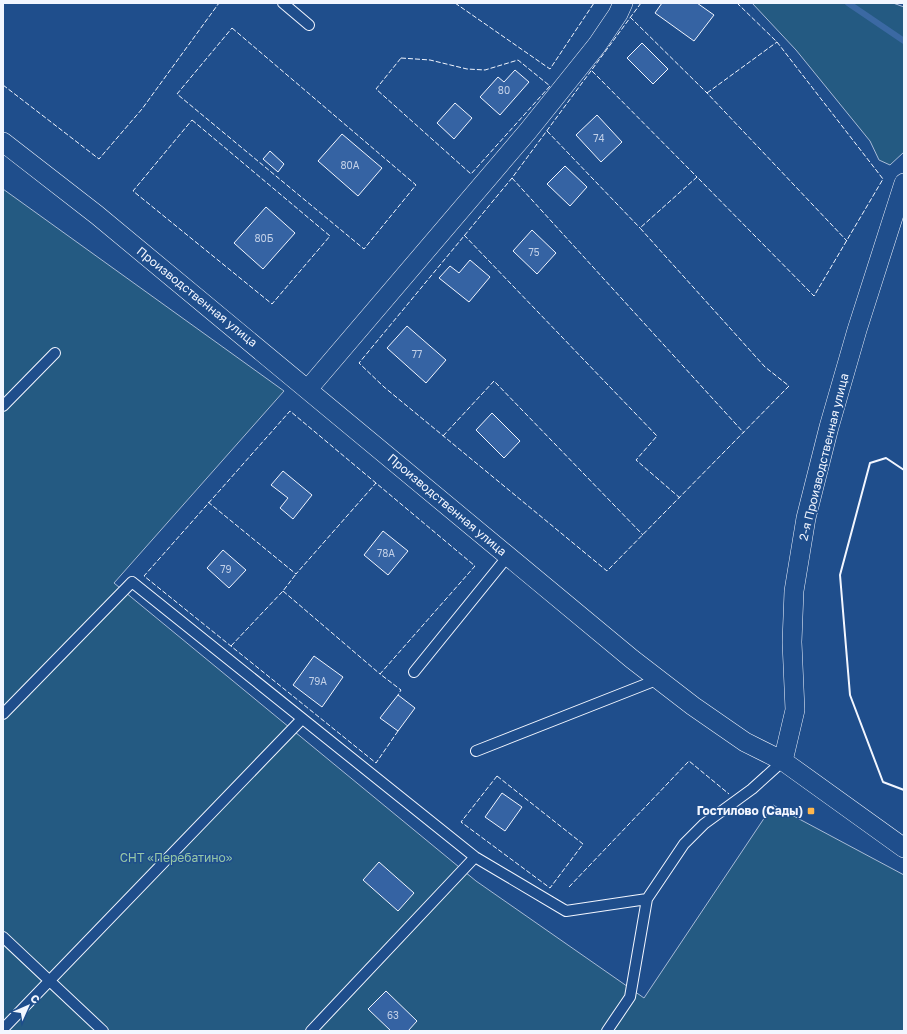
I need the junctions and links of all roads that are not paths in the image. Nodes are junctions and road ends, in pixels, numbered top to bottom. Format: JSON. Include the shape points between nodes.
{"nodes":[{"id":1,"x":283,"y":3,"type":"edge"},
{"id":2,"x":623,"y":3,"type":"edge"},
{"id":3,"x":309,"y":25,"type":"dead end"},
{"id":4,"x":3,"y":142,"type":"edge"},
{"id":5,"x":904,"y":183,"type":"edge"},
{"id":6,"x":55,"y":353,"type":"dead end"},
{"id":7,"x":308,"y":389,"type":"junction"},
{"id":8,"x":3,"y":406,"type":"edge"},
{"id":9,"x":508,"y":556,"type":"junction"},
{"id":10,"x":414,"y":672,"type":"dead end"},
{"id":11,"x":659,"y":679,"type":"junction"},
{"id":12,"x":3,"y":714,"type":"edge"},
{"id":13,"x":302,"y":719,"type":"junction"},
{"id":14,"x":476,"y":751,"type":"dead end"},
{"id":15,"x":783,"y":761,"type":"junction"},
{"id":16,"x":904,"y":848,"type":"edge"},
{"id":17,"x":475,"y":858,"type":"junction"},
{"id":18,"x":647,"y":899,"type":"junction"},
{"id":19,"x":3,"y":936,"type":"edge"},
{"id":20,"x":50,"y":981,"type":"junction"},
{"id":21,"x":3,"y":1029,"type":"edge"},
{"id":22,"x":103,"y":1031,"type":"edge"},
{"id":23,"x":312,"y":1031,"type":"edge"},
{"id":24,"x":607,"y":1031,"type":"edge"}],
"edges":[{"from":1,"to":3,"type":"lane"},
{"from":2,"to":7,"type":"street","via":[[597,45],[528,131]]},
{"from":4,"to":7,"type":"street","name":"Производственная улица","via":[[97,214]]},
{"from":5,"to":15,"type":"street","name":"2-я Производственная улица","via":[[855,337],[806,518],[794,591],[792,642],[795,710]]},
{"from":6,"to":8,"type":"lane"},
{"from":7,"to":9,"type":"street","name":"Производственная улица"},
{"from":9,"to":10,"type":"lane"},
{"from":9,"to":11,"type":"street","name":"Производственная улица"},
{"from":11,"to":14,"type":"lane"},
{"from":11,"to":15,"type":"street","name":"Производственная улица","via":[[745,742]]},
{"from":12,"to":13,"type":"lane","via":[[132,582]]},
{"from":13,"to":17,"type":"lane"},
{"from":13,"to":20,"type":"lane"},
{"from":15,"to":16,"type":"street","name":"Производственная улица"},
{"from":15,"to":18,"type":"lane","via":[[752,789],[704,824],[684,844]]},
{"from":17,"to":18,"type":"lane","via":[[566,911]]},
{"from":17,"to":23,"type":"lane"},
{"from":18,"to":24,"type":"lane","via":[[630,997]]},
{"from":19,"to":20,"type":"lane"},
{"from":20,"to":21,"type":"lane"},
{"from":20,"to":22,"type":"lane"}]}
